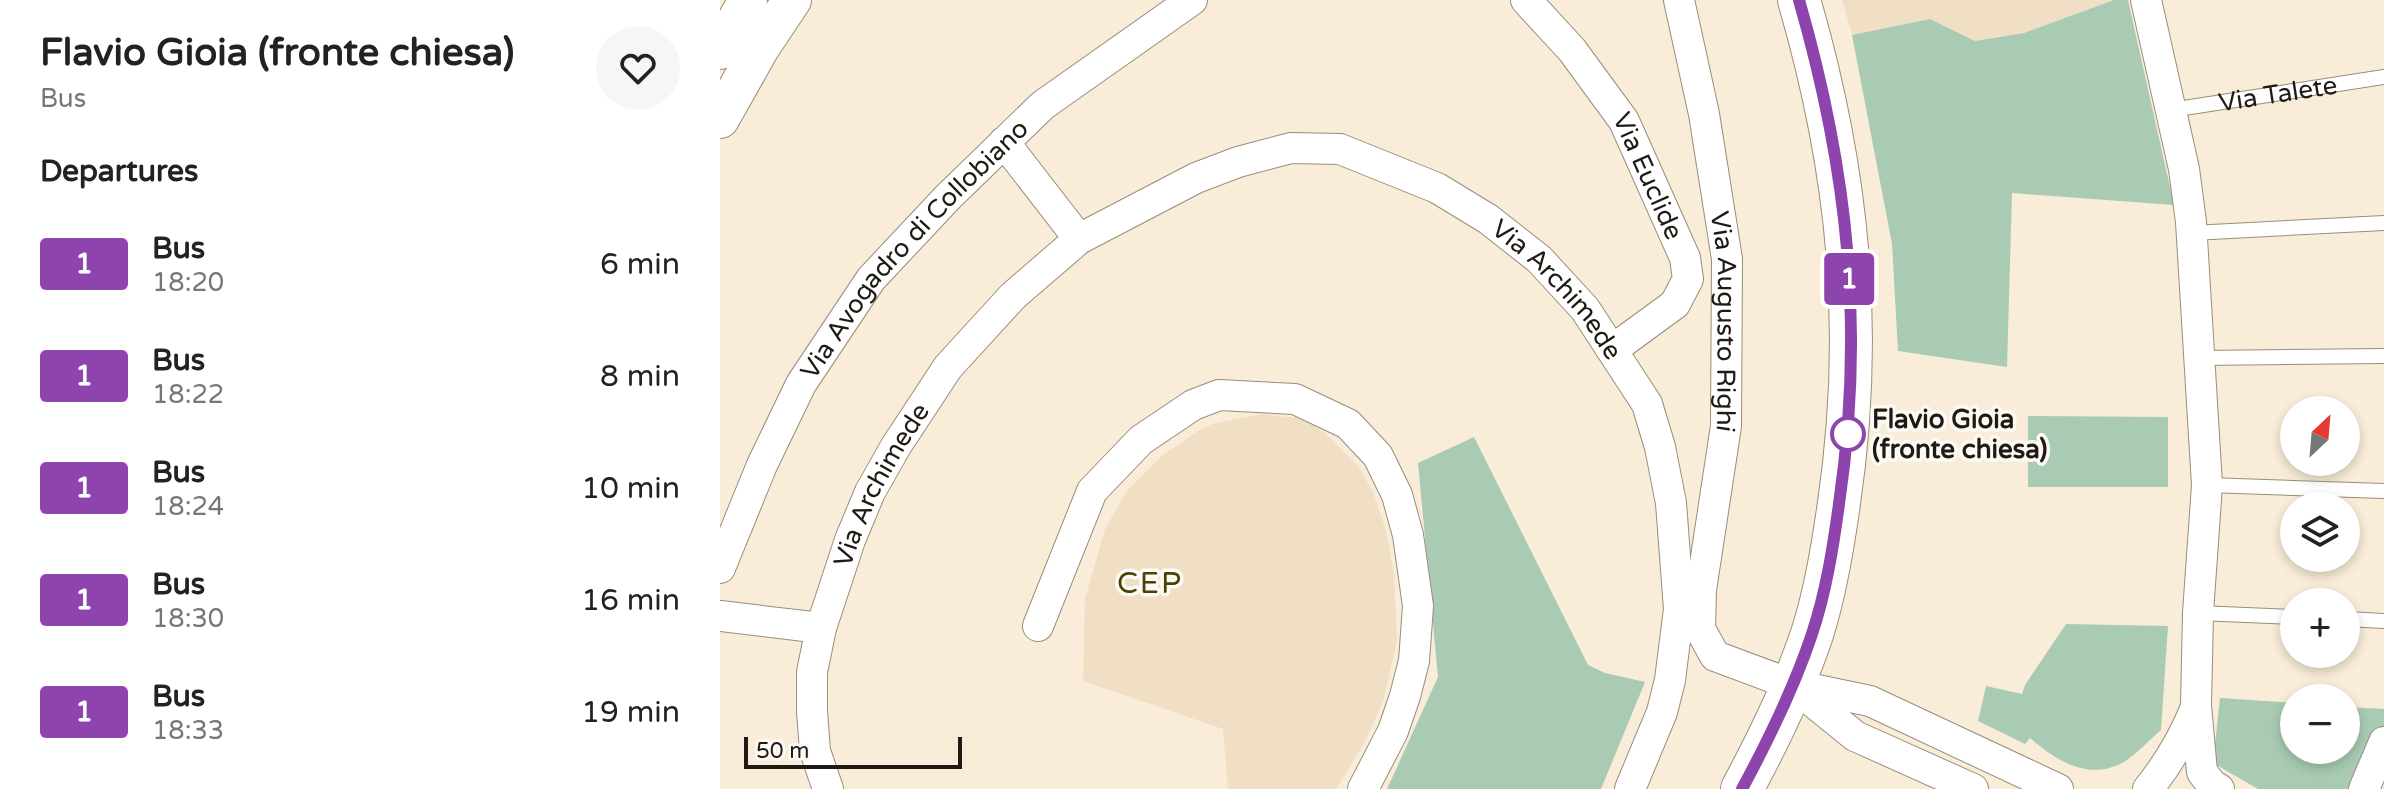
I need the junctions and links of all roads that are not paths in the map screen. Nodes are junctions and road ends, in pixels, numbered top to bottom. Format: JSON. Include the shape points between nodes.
{"nodes":[{"id":1,"x":748,"y":0,"type":"edge"},
{"id":2,"x":792,"y":0,"type":"edge"},
{"id":3,"x":1192,"y":0,"type":"edge"},
{"id":4,"x":1526,"y":0,"type":"edge"},
{"id":5,"x":1679,"y":0,"type":"edge"},
{"id":6,"x":1799,"y":0,"type":"edge"},
{"id":7,"x":2146,"y":0,"type":"edge"},
{"id":8,"x":720,"y":50,"type":"edge"},
{"id":9,"x":2384,"y":77,"type":"edge"},
{"id":10,"x":2171,"y":110,"type":"junction"},
{"id":11,"x":720,"y":119,"type":"edge"},
{"id":12,"x":1004,"y":142,"type":"junction"},
{"id":13,"x":2384,"y":223,"type":"edge"},
{"id":14,"x":2192,"y":233,"type":"junction"},
{"id":15,"x":1079,"y":239,"type":"junction"},
{"id":16,"x":1612,"y":350,"type":"junction"},
{"id":17,"x":2384,"y":356,"type":"edge"},
{"id":18,"x":2200,"y":358,"type":"junction"},
{"id":19,"x":2207,"y":485,"type":"junction"},
{"id":20,"x":2384,"y":491,"type":"edge"},
{"id":21,"x":720,"y":568,"type":"edge"},
{"id":22,"x":2198,"y":613,"type":"junction"},
{"id":23,"x":720,"y":616,"type":"edge"},
{"id":24,"x":2280,"y":616,"type":"edge"},
{"id":25,"x":2360,"y":620,"type":"edge"},
{"id":26,"x":2384,"y":621,"type":"edge"},
{"id":27,"x":1038,"y":626,"type":"dead end"},
{"id":28,"x":821,"y":628,"type":"junction"},
{"id":29,"x":1793,"y":685,"type":"junction"},
{"id":30,"x":2196,"y":705,"type":"junction"},
{"id":31,"x":2384,"y":742,"type":"edge"},
{"id":32,"x":2009,"y":780,"type":"edge"},
{"id":33,"x":828,"y":789,"type":"edge"},
{"id":34,"x":1363,"y":789,"type":"edge"},
{"id":35,"x":1630,"y":789,"type":"edge"},
{"id":36,"x":1742,"y":789,"type":"edge"},
{"id":37,"x":1973,"y":789,"type":"edge"},
{"id":38,"x":2058,"y":789,"type":"edge"},
{"id":39,"x":2148,"y":789,"type":"edge"},
{"id":40,"x":2219,"y":789,"type":"edge"},
{"id":41,"x":2364,"y":789,"type":"edge"}],
"edges":[{"from":1,"to":8,"type":"street"},
{"from":2,"to":11,"type":"street"},
{"from":3,"to":12,"type":"street","name":"Via Avogadro di Collobiano","via":[[1043,105]]},
{"from":4,"to":16,"type":"street","name":"Via Euclide","via":[[1572,50],[1624,121],[1685,258],[1688,279],[1675,304]]},
{"from":5,"to":29,"type":"street","name":"Via Augusto Righi","via":[[1727,259],[1726,426],[1700,629],[1715,656]]},
{"from":6,"to":29,"type":"main road","via":[[1832,128],[1845,211],[1853,359],[1847,448],[1827,580]]},
{"from":7,"to":10,"type":"street"},
{"from":9,"to":10,"type":"lane","name":"Via Talete"},
{"from":10,"to":14,"type":"street"},
{"from":12,"to":15,"type":"street"},
{"from":12,"to":21,"type":"street","name":"Via Avogadro di Collobiano","via":[[871,279],[834,331],[762,465]]},
{"from":13,"to":14,"type":"lane"},
{"from":14,"to":18,"type":"street"},
{"from":15,"to":16,"type":"street","name":"Via Archimede","via":[[1184,183],[1238,162],[1291,148],[1340,149],[1437,188],[1488,219],[1539,259],[1585,309]]},
{"from":15,"to":28,"type":"street","name":"Via Archimede","via":[[1013,296],[948,367],[870,492]]},
{"from":16,"to":35,"type":"street","name":"Via Archimede","via":[[1647,404],[1660,447],[1671,503],[1679,609],[1667,691]]},
{"from":17,"to":18,"type":"lane"},
{"from":18,"to":19,"type":"street"},
{"from":19,"to":20,"type":"lane"},
{"from":19,"to":22,"type":"street"},
{"from":22,"to":24,"type":"lane"},
{"from":22,"to":30,"type":"street"},
{"from":23,"to":28,"type":"street"},
{"from":25,"to":26,"type":"lane"},
{"from":27,"to":34,"type":"street","via":[[1092,491],[1141,440],[1193,405],[1219,395],[1295,399],[1348,424],[1378,456],[1397,495],[1418,606],[1414,661],[1393,731]]},
{"from":28,"to":33,"type":"street","name":"Via Archimede","via":[[812,672],[812,711],[815,751]]},
{"from":29,"to":32,"type":"street","via":[[1870,701]]},
{"from":29,"to":36,"type":"main road"},
{"from":29,"to":37,"type":"street","via":[[1855,736]]},
{"from":30,"to":39,"type":"street","via":[[2170,761]]},
{"from":30,"to":40,"type":"street","via":[[2202,772]]},
{"from":31,"to":41,"type":"street"},
{"from":32,"to":38,"type":"street"}]}
